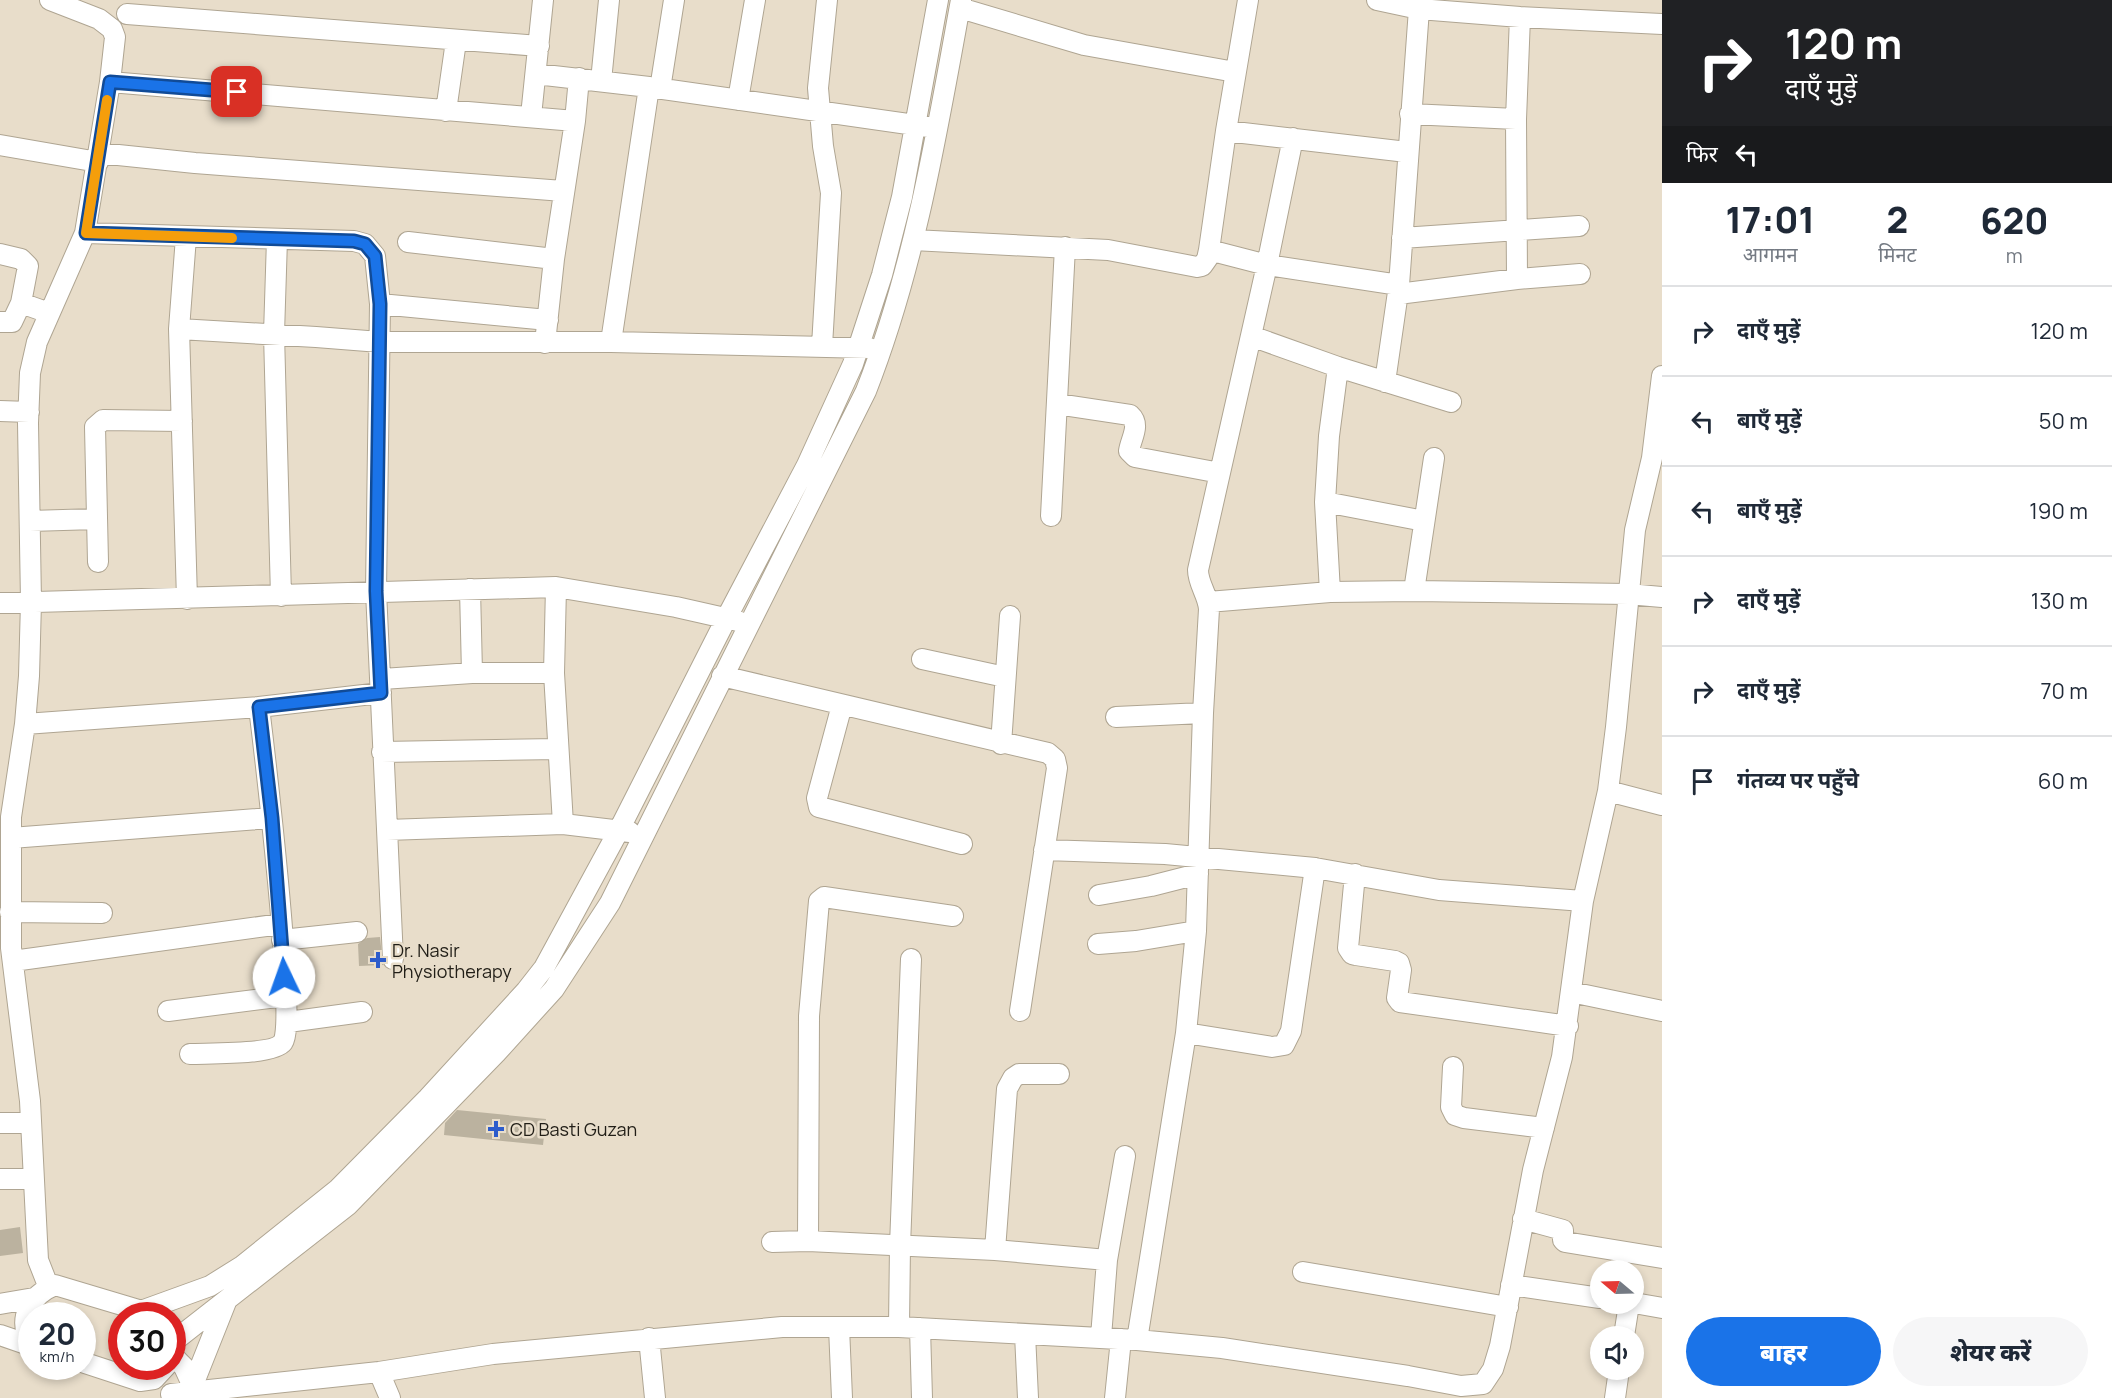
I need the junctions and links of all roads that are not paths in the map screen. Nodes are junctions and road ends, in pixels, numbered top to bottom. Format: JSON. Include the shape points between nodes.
{"nodes":[{"id":1,"x":50,"y":0,"type":"edge"},
{"id":2,"x":543,"y":0,"type":"edge"},
{"id":3,"x":609,"y":0,"type":"edge"},
{"id":4,"x":674,"y":0,"type":"edge"},
{"id":5,"x":755,"y":0,"type":"edge"},
{"id":6,"x":827,"y":0,"type":"edge"},
{"id":7,"x":938,"y":0,"type":"edge"},
{"id":8,"x":1248,"y":0,"type":"edge"},
{"id":9,"x":1377,"y":0,"type":"edge"},
{"id":10,"x":960,"y":4,"type":"edge"},
{"id":11,"x":131,"y":7,"type":"edge"},
{"id":12,"x":1419,"y":9,"type":"junction"},
{"id":13,"x":1520,"y":17,"type":"junction"},
{"id":14,"x":1662,"y":24,"type":"edge"},
{"id":15,"x":112,"y":29,"type":"junction"},
{"id":16,"x":456,"y":41,"type":"junction"},
{"id":17,"x":539,"y":46,"type":"junction"},
{"id":18,"x":1235,"y":72,"type":"junction"},
{"id":19,"x":536,"y":74,"type":"junction"},
{"id":20,"x":579,"y":78,"type":"junction"},
{"id":21,"x":601,"y":81,"type":"junction"},
{"id":22,"x":110,"y":82,"type":"junction"},
{"id":23,"x":655,"y":88,"type":"junction"},
{"id":24,"x":738,"y":100,"type":"junction"},
{"id":25,"x":446,"y":111,"type":"junction"},
{"id":26,"x":819,"y":113,"type":"junction"},
{"id":27,"x":1410,"y":114,"type":"junction"},
{"id":28,"x":531,"y":116,"type":"junction"},
{"id":29,"x":1516,"y":119,"type":"junction"},
{"id":30,"x":575,"y":121,"type":"junction"},
{"id":31,"x":916,"y":126,"type":"junction"},
{"id":32,"x":937,"y":128,"type":"junction"},
{"id":33,"x":1226,"y":131,"type":"junction"},
{"id":34,"x":1293,"y":138,"type":"junction"},
{"id":35,"x":0,"y":145,"type":"edge"},
{"id":36,"x":1407,"y":152,"type":"junction"},
{"id":37,"x":98,"y":158,"type":"junction"},
{"id":38,"x":563,"y":191,"type":"junction"},
{"id":39,"x":1579,"y":226,"type":"dead end"},
{"id":40,"x":1515,"y":230,"type":"junction"},
{"id":41,"x":86,"y":233,"type":"junction"},
{"id":42,"x":186,"y":237,"type":"junction"},
{"id":43,"x":1402,"y":238,"type":"junction"},
{"id":44,"x":277,"y":239,"type":"junction"},
{"id":45,"x":913,"y":240,"type":"junction"},
{"id":46,"x":408,"y":242,"type":"dead end"},
{"id":47,"x":1065,"y":247,"type":"junction"},
{"id":48,"x":1209,"y":250,"type":"junction"},
{"id":49,"x":0,"y":254,"type":"edge"},
{"id":50,"x":554,"y":259,"type":"junction"},
{"id":51,"x":1267,"y":265,"type":"junction"},
{"id":52,"x":1580,"y":274,"type":"dead end"},
{"id":53,"x":1517,"y":279,"type":"junction"},
{"id":54,"x":1399,"y":290,"type":"junction"},
{"id":55,"x":21,"y":303,"type":"junction"},
{"id":56,"x":380,"y":304,"type":"junction"},
{"id":57,"x":49,"y":313,"type":"junction"},
{"id":58,"x":548,"y":320,"type":"junction"},
{"id":59,"x":0,"y":322,"type":"edge"},
{"id":60,"x":179,"y":329,"type":"junction"},
{"id":61,"x":274,"y":334,"type":"junction"},
{"id":62,"x":1251,"y":336,"type":"junction"},
{"id":63,"x":380,"y":342,"type":"junction"},
{"id":64,"x":611,"y":342,"type":"junction"},
{"id":65,"x":545,"y":343,"type":"junction"},
{"id":66,"x":822,"y":346,"type":"junction"},
{"id":67,"x":858,"y":348,"type":"junction"},
{"id":68,"x":882,"y":350,"type":"junction"},
{"id":69,"x":1338,"y":367,"type":"junction"},
{"id":70,"x":1662,"y":376,"type":"edge"},
{"id":71,"x":1385,"y":382,"type":"junction"},
{"id":72,"x":1450,"y":402,"type":"dead end"},
{"id":73,"x":1057,"y":404,"type":"junction"},
{"id":74,"x":0,"y":411,"type":"edge"},
{"id":75,"x":29,"y":412,"type":"junction"},
{"id":76,"x":182,"y":421,"type":"junction"},
{"id":77,"x":1434,"y":458,"type":"dead end"},
{"id":78,"x":1220,"y":473,"type":"junction"},
{"id":79,"x":1325,"y":502,"type":"junction"},
{"id":80,"x":1051,"y":516,"type":"dead end"},
{"id":81,"x":96,"y":519,"type":"junction"},
{"id":82,"x":30,"y":521,"type":"junction"},
{"id":83,"x":1424,"y":521,"type":"junction"},
{"id":84,"x":98,"y":562,"type":"dead end"},
{"id":85,"x":556,"y":587,"type":"junction"},
{"id":86,"x":470,"y":589,"type":"junction"},
{"id":87,"x":376,"y":591,"type":"junction"},
{"id":88,"x":1414,"y":591,"type":"junction"},
{"id":89,"x":1330,"y":592,"type":"junction"},
{"id":90,"x":1628,"y":594,"type":"junction"},
{"id":91,"x":280,"y":596,"type":"junction"},
{"id":92,"x":1662,"y":597,"type":"edge"},
{"id":93,"x":187,"y":599,"type":"junction"},
{"id":94,"x":31,"y":602,"type":"junction"},
{"id":95,"x":1208,"y":602,"type":"junction"},
{"id":96,"x":0,"y":603,"type":"edge"},
{"id":97,"x":1010,"y":616,"type":"dead end"},
{"id":98,"x":727,"y":617,"type":"junction"},
{"id":99,"x":749,"y":624,"type":"junction"},
{"id":100,"x":922,"y":659,"type":"dead end"},
{"id":101,"x":554,"y":673,"type":"junction"},
{"id":102,"x":472,"y":674,"type":"junction"},
{"id":103,"x":722,"y":676,"type":"junction"},
{"id":104,"x":1005,"y":677,"type":"junction"},
{"id":105,"x":381,"y":686,"type":"junction"},
{"id":106,"x":842,"y":705,"type":"junction"},
{"id":107,"x":259,"y":707,"type":"junction"},
{"id":108,"x":1203,"y":713,"type":"junction"},
{"id":109,"x":1116,"y":717,"type":"dead end"},
{"id":110,"x":25,"y":724,"type":"junction"},
{"id":111,"x":1001,"y":744,"type":"junction"},
{"id":112,"x":558,"y":749,"type":"junction"},
{"id":113,"x":382,"y":752,"type":"junction"},
{"id":114,"x":1608,"y":791,"type":"junction"},
{"id":115,"x":1662,"y":805,"type":"edge"},
{"id":116,"x":5,"y":816,"type":"edge"},
{"id":117,"x":272,"y":818,"type":"junction"},
{"id":118,"x":563,"y":824,"type":"junction"},
{"id":119,"x":387,"y":830,"type":"junction"},
{"id":120,"x":619,"y":830,"type":"junction"},
{"id":121,"x":644,"y":834,"type":"junction"},
{"id":122,"x":11,"y":838,"type":"junction"},
{"id":123,"x":963,"y":844,"type":"dead end"},
{"id":124,"x":1044,"y":850,"type":"junction"},
{"id":125,"x":1198,"y":866,"type":"junction"},
{"id":126,"x":1315,"y":868,"type":"junction"},
{"id":127,"x":1355,"y":874,"type":"junction"},
{"id":128,"x":1100,"y":895,"type":"dead end"},
{"id":129,"x":1583,"y":901,"type":"junction"},
{"id":130,"x":10,"y":912,"type":"junction"},
{"id":131,"x":102,"y":913,"type":"dead end"},
{"id":132,"x":953,"y":916,"type":"dead end"},
{"id":133,"x":1196,"y":931,"type":"junction"},
{"id":134,"x":5,"y":932,"type":"edge"},
{"id":135,"x":282,"y":932,"type":"junction"},
{"id":136,"x":357,"y":932,"type":"dead end"},
{"id":137,"x":1098,"y":944,"type":"dead end"},
{"id":138,"x":911,"y":959,"type":"dead end"},
{"id":139,"x":393,"y":960,"type":"dead end"},
{"id":140,"x":13,"y":961,"type":"junction"},
{"id":141,"x":1571,"y":992,"type":"junction"},
{"id":142,"x":285,"y":996,"type":"junction"},
{"id":143,"x":168,"y":1011,"type":"dead end"},
{"id":144,"x":1020,"y":1011,"type":"dead end"},
{"id":145,"x":1662,"y":1011,"type":"edge"},
{"id":146,"x":362,"y":1012,"type":"dead end"},
{"id":147,"x":288,"y":1022,"type":"junction"},
{"id":148,"x":1568,"y":1026,"type":"junction"},
{"id":149,"x":1186,"y":1033,"type":"junction"},
{"id":150,"x":190,"y":1054,"type":"dead end"},
{"id":151,"x":1453,"y":1067,"type":"dead end"},
{"id":152,"x":1059,"y":1074,"type":"dead end"},
{"id":153,"x":30,"y":1123,"type":"junction"},
{"id":154,"x":0,"y":1124,"type":"edge"},
{"id":155,"x":1544,"y":1128,"type":"junction"},
{"id":156,"x":1125,"y":1156,"type":"dead end"},
{"id":157,"x":0,"y":1179,"type":"edge"},
{"id":158,"x":33,"y":1179,"type":"junction"},
{"id":159,"x":1523,"y":1219,"type":"junction"},
{"id":160,"x":808,"y":1241,"type":"junction"},
{"id":161,"x":772,"y":1242,"type":"dead end"},
{"id":162,"x":900,"y":1246,"type":"junction"},
{"id":163,"x":995,"y":1251,"type":"junction"},
{"id":164,"x":1662,"y":1258,"type":"edge"},
{"id":165,"x":1107,"y":1260,"type":"junction"},
{"id":166,"x":1303,"y":1272,"type":"dead end"},
{"id":167,"x":1511,"y":1285,"type":"junction"},
{"id":168,"x":42,"y":1293,"type":"junction"},
{"id":169,"x":1590,"y":1297,"type":"edge"},
{"id":170,"x":227,"y":1299,"type":"junction"},
{"id":171,"x":34,"y":1302,"type":"edge"},
{"id":172,"x":112,"y":1302,"type":"edge"},
{"id":173,"x":174,"y":1302,"type":"edge"},
{"id":174,"x":0,"y":1304,"type":"edge"},
{"id":175,"x":1644,"y":1305,"type":"edge"},
{"id":176,"x":1508,"y":1307,"type":"junction"},
{"id":177,"x":1662,"y":1308,"type":"edge"},
{"id":178,"x":839,"y":1327,"type":"junction"},
{"id":179,"x":900,"y":1327,"type":"junction"},
{"id":180,"x":920,"y":1328,"type":"junction"},
{"id":181,"x":1025,"y":1334,"type":"junction"},
{"id":182,"x":0,"y":1335,"type":"edge"},
{"id":183,"x":186,"y":1335,"type":"edge"},
{"id":184,"x":1101,"y":1337,"type":"junction"},
{"id":185,"x":649,"y":1338,"type":"junction"},
{"id":186,"x":18,"y":1340,"type":"edge"},
{"id":187,"x":1129,"y":1340,"type":"junction"},
{"id":188,"x":186,"y":1372,"type":"edge"},
{"id":189,"x":379,"y":1372,"type":"junction"},
{"id":190,"x":164,"y":1380,"type":"edge"},
{"id":191,"x":1618,"y":1380,"type":"edge"},
{"id":192,"x":1479,"y":1391,"type":"edge"},
{"id":193,"x":195,"y":1392,"type":"edge"},
{"id":194,"x":173,"y":1396,"type":"edge"},
{"id":195,"x":390,"y":1398,"type":"edge"},
{"id":196,"x":655,"y":1398,"type":"edge"},
{"id":197,"x":842,"y":1398,"type":"edge"},
{"id":198,"x":922,"y":1398,"type":"edge"},
{"id":199,"x":1028,"y":1398,"type":"edge"},
{"id":200,"x":1115,"y":1398,"type":"edge"},
{"id":201,"x":1615,"y":1398,"type":"edge"}],
"edges":[{"from":1,"to":15,"type":"street","via":[[99,19]]},
{"from":2,"to":17,"type":"street"},
{"from":3,"to":21,"type":"street"},
{"from":4,"to":23,"type":"street"},
{"from":5,"to":24,"type":"street"},
{"from":6,"to":26,"type":"street"},
{"from":7,"to":31,"type":"street"},
{"from":8,"to":18,"type":"street"},
{"from":9,"to":12,"type":"street"},
{"from":10,"to":18,"type":"street","via":[[1084,45]]},
{"from":10,"to":32,"type":"street"},
{"from":11,"to":15,"type":"street"},
{"from":11,"to":16,"type":"street"},
{"from":12,"to":13,"type":"street"},
{"from":12,"to":27,"type":"street"},
{"from":13,"to":14,"type":"street"},
{"from":13,"to":29,"type":"street"},
{"from":15,"to":22,"type":"street","via":[[115,37]]},
{"from":16,"to":17,"type":"street"},
{"from":16,"to":25,"type":"street"},
{"from":17,"to":19,"type":"street"},
{"from":18,"to":33,"type":"street"},
{"from":19,"to":20,"type":"street"},
{"from":19,"to":28,"type":"street"},
{"from":20,"to":21,"type":"street"},
{"from":20,"to":30,"type":"street"},
{"from":21,"to":23,"type":"street"},
{"from":22,"to":25,"type":"street"},
{"from":22,"to":37,"type":"street"},
{"from":23,"to":24,"type":"street"},
{"from":23,"to":64,"type":"street"},
{"from":24,"to":26,"type":"street"},
{"from":25,"to":28,"type":"street"},
{"from":26,"to":31,"type":"street"},
{"from":26,"to":66,"type":"street","via":[[831,193]]},
{"from":27,"to":29,"type":"street"},
{"from":27,"to":36,"type":"street"},
{"from":28,"to":30,"type":"street"},
{"from":29,"to":40,"type":"street"},
{"from":30,"to":38,"type":"street"},
{"from":31,"to":32,"type":"street"},
{"from":31,"to":67,"type":"street","via":[[882,275]]},
{"from":32,"to":45,"type":"street"},
{"from":33,"to":34,"type":"street"},
{"from":33,"to":48,"type":"street"},
{"from":34,"to":36,"type":"street"},
{"from":34,"to":51,"type":"street"},
{"from":35,"to":37,"type":"street"},
{"from":36,"to":43,"type":"street"},
{"from":37,"to":38,"type":"street"},
{"from":37,"to":41,"type":"street"},
{"from":38,"to":50,"type":"street"},
{"from":39,"to":40,"type":"street"},
{"from":40,"to":43,"type":"street"},
{"from":40,"to":53,"type":"street"},
{"from":41,"to":42,"type":"street"},
{"from":41,"to":57,"type":"street"},
{"from":42,"to":44,"type":"street"},
{"from":42,"to":60,"type":"street"},
{"from":43,"to":54,"type":"street"},
{"from":44,"to":56,"type":"street","via":[[365,244],[375,256]]},
{"from":44,"to":61,"type":"street"},
{"from":45,"to":47,"type":"street"},
{"from":45,"to":68,"type":"street"},
{"from":46,"to":50,"type":"street"},
{"from":47,"to":48,"type":"street","via":[[1108,250],[1197,267],[1205,262]]},
{"from":47,"to":73,"type":"street"},
{"from":48,"to":51,"type":"street"},
{"from":49,"to":55,"type":"street","via":[[21,259],[28,266]]},
{"from":50,"to":58,"type":"street"},
{"from":51,"to":54,"type":"street"},
{"from":51,"to":62,"type":"street"},
{"from":52,"to":53,"type":"street"},
{"from":53,"to":54,"type":"street"},
{"from":54,"to":71,"type":"street"},
{"from":55,"to":57,"type":"street"},
{"from":55,"to":59,"type":"street","via":[[12,322]]},
{"from":56,"to":58,"type":"street"},
{"from":56,"to":63,"type":"street"},
{"from":57,"to":75,"type":"street","via":[[30,373]]},
{"from":58,"to":65,"type":"street"},
{"from":60,"to":61,"type":"street"},
{"from":60,"to":76,"type":"street"},
{"from":61,"to":63,"type":"street"},
{"from":61,"to":91,"type":"street"},
{"from":62,"to":69,"type":"street"},
{"from":62,"to":78,"type":"street"},
{"from":63,"to":65,"type":"street"},
{"from":63,"to":87,"type":"street"},
{"from":64,"to":65,"type":"street"},
{"from":64,"to":66,"type":"street"},
{"from":66,"to":67,"type":"street"},
{"from":67,"to":68,"type":"street"},
{"from":67,"to":98,"type":"street","via":[[807,465]]},
{"from":68,"to":99,"type":"street","via":[[827,472]]},
{"from":69,"to":71,"type":"street"},
{"from":69,"to":79,"type":"street"},
{"from":70,"to":90,"type":"street"},
{"from":71,"to":72,"type":"street"},
{"from":73,"to":78,"type":"street","via":[[1130,415],[1136,426],[1130,447],[1135,457]]},
{"from":73,"to":80,"type":"street"},
{"from":74,"to":75,"type":"street"},
{"from":75,"to":82,"type":"street"},
{"from":76,"to":81,"type":"street","via":[[98,423],[94,432]]},
{"from":76,"to":93,"type":"street"},
{"from":77,"to":83,"type":"street"},
{"from":78,"to":95,"type":"street","via":[[1198,570]]},
{"from":79,"to":83,"type":"street"},
{"from":79,"to":89,"type":"street"},
{"from":81,"to":82,"type":"street"},
{"from":81,"to":84,"type":"street"},
{"from":82,"to":94,"type":"street"},
{"from":83,"to":88,"type":"street"},
{"from":85,"to":86,"type":"street"},
{"from":85,"to":98,"type":"street"},
{"from":85,"to":101,"type":"street"},
{"from":86,"to":87,"type":"street"},
{"from":86,"to":102,"type":"street"},
{"from":87,"to":91,"type":"street"},
{"from":87,"to":105,"type":"street"},
{"from":88,"to":89,"type":"street"},
{"from":88,"to":90,"type":"street"},
{"from":89,"to":95,"type":"street"},
{"from":90,"to":92,"type":"street"},
{"from":90,"to":114,"type":"street"},
{"from":91,"to":93,"type":"street"},
{"from":93,"to":94,"type":"street"},
{"from":94,"to":96,"type":"street"},
{"from":94,"to":110,"type":"street"},
{"from":95,"to":108,"type":"street"},
{"from":97,"to":104,"type":"street"},
{"from":98,"to":99,"type":"street"},
{"from":98,"to":120,"type":"street"},
{"from":99,"to":103,"type":"street"},
{"from":100,"to":104,"type":"street"},
{"from":101,"to":102,"type":"street"},
{"from":101,"to":112,"type":"street"},
{"from":102,"to":105,"type":"street"},
{"from":103,"to":106,"type":"street"},
{"from":103,"to":121,"type":"street"},
{"from":104,"to":111,"type":"street"},
{"from":105,"to":107,"type":"street"},
{"from":105,"to":113,"type":"street"},
{"from":106,"to":111,"type":"street"},
{"from":106,"to":123,"type":"street","via":[[817,798],[819,807]]},
{"from":107,"to":110,"type":"street"},
{"from":107,"to":117,"type":"street"},
{"from":108,"to":109,"type":"street"},
{"from":108,"to":125,"type":"street"},
{"from":110,"to":116,"type":"street"},
{"from":111,"to":124,"type":"street","via":[[1048,753],[1056,762]]},
{"from":112,"to":113,"type":"street"},
{"from":112,"to":118,"type":"street"},
{"from":113,"to":119,"type":"street"},
{"from":114,"to":115,"type":"street"},
{"from":114,"to":129,"type":"street"},
{"from":116,"to":122,"type":"street"},
{"from":117,"to":122,"type":"street"},
{"from":117,"to":135,"type":"street"},
{"from":118,"to":119,"type":"street"},
{"from":118,"to":120,"type":"street"},
{"from":119,"to":139,"type":"street"},
{"from":120,"to":121,"type":"street"},
{"from":120,"to":173,"type":"street","via":[[544,968],[428,1098],[346,1181],[242,1266]]},
{"from":121,"to":170,"type":"street","via":[[610,903],[554,989],[348,1205]]},
{"from":122,"to":130,"type":"street"},
{"from":124,"to":125,"type":"street","via":[[1148,853]]},
{"from":124,"to":144,"type":"street"},
{"from":125,"to":126,"type":"street"},
{"from":125,"to":128,"type":"street","via":[[1151,886]]},
{"from":125,"to":133,"type":"street"},
{"from":126,"to":127,"type":"street"},
{"from":126,"to":149,"type":"street","via":[[1291,1031],[1284,1045],[1272,1047]]},
{"from":127,"to":129,"type":"street","via":[[1439,890]]},
{"from":127,"to":148,"type":"street","via":[[1348,948],[1352,954],[1399,963],[1400,1002]]},
{"from":129,"to":141,"type":"street"},
{"from":130,"to":131,"type":"street"},
{"from":130,"to":134,"type":"street"},
{"from":132,"to":160,"type":"street","via":[[824,897],[819,901],[809,1017]]},
{"from":133,"to":137,"type":"street"},
{"from":133,"to":149,"type":"street"},
{"from":134,"to":140,"type":"street"},
{"from":135,"to":136,"type":"street"},
{"from":135,"to":140,"type":"street"},
{"from":135,"to":142,"type":"street"},
{"from":138,"to":162,"type":"street"},
{"from":140,"to":153,"type":"street"},
{"from":141,"to":145,"type":"street"},
{"from":141,"to":148,"type":"street"},
{"from":142,"to":143,"type":"street"},
{"from":142,"to":147,"type":"street"},
{"from":146,"to":147,"type":"street"},
{"from":147,"to":150,"type":"street","via":[[283,1043],[269,1051]]},
{"from":148,"to":155,"type":"street"},
{"from":149,"to":187,"type":"street"},
{"from":151,"to":155,"type":"street","via":[[1451,1107],[1455,1115]]},
{"from":152,"to":163,"type":"street","via":[[1019,1074],[1009,1083]]},
{"from":153,"to":154,"type":"street"},
{"from":153,"to":158,"type":"street"},
{"from":155,"to":159,"type":"street"},
{"from":156,"to":165,"type":"street"},
{"from":157,"to":158,"type":"street"},
{"from":158,"to":168,"type":"street"},
{"from":159,"to":164,"type":"street","via":[[1562,1229],[1565,1242]]},
{"from":159,"to":167,"type":"street"},
{"from":160,"to":161,"type":"street"},
{"from":160,"to":162,"type":"street"},
{"from":162,"to":163,"type":"street"},
{"from":162,"to":179,"type":"street"},
{"from":163,"to":165,"type":"street"},
{"from":165,"to":184,"type":"street"},
{"from":166,"to":176,"type":"street"},
{"from":167,"to":169,"type":"street"},
{"from":167,"to":176,"type":"street"},
{"from":168,"to":171,"type":"street"},
{"from":168,"to":172,"type":"street","via":[[55,1285]]},
{"from":168,"to":174,"type":"street"},
{"from":170,"to":183,"type":"street"},
{"from":170,"to":193,"type":"street"},
{"from":175,"to":177,"type":"street"},
{"from":176,"to":192,"type":"street","via":[[1493,1369]]},
{"from":178,"to":179,"type":"street"},
{"from":178,"to":185,"type":"street","via":[[782,1327]]},
{"from":178,"to":197,"type":"street"},
{"from":179,"to":180,"type":"street"},
{"from":180,"to":181,"type":"street"},
{"from":180,"to":198,"type":"street"},
{"from":181,"to":184,"type":"street"},
{"from":181,"to":199,"type":"street"},
{"from":182,"to":186,"type":"street"},
{"from":184,"to":187,"type":"street"},
{"from":185,"to":189,"type":"street","via":[[493,1354]]},
{"from":185,"to":196,"type":"street"},
{"from":187,"to":192,"type":"street","via":[[1234,1350],[1408,1376]]},
{"from":187,"to":200,"type":"street"},
{"from":188,"to":193,"type":"street"},
{"from":189,"to":193,"type":"street"},
{"from":189,"to":195,"type":"street"},
{"from":190,"to":194,"type":"street"},
{"from":191,"to":201,"type":"street"},
{"from":193,"to":194,"type":"street"}]}
